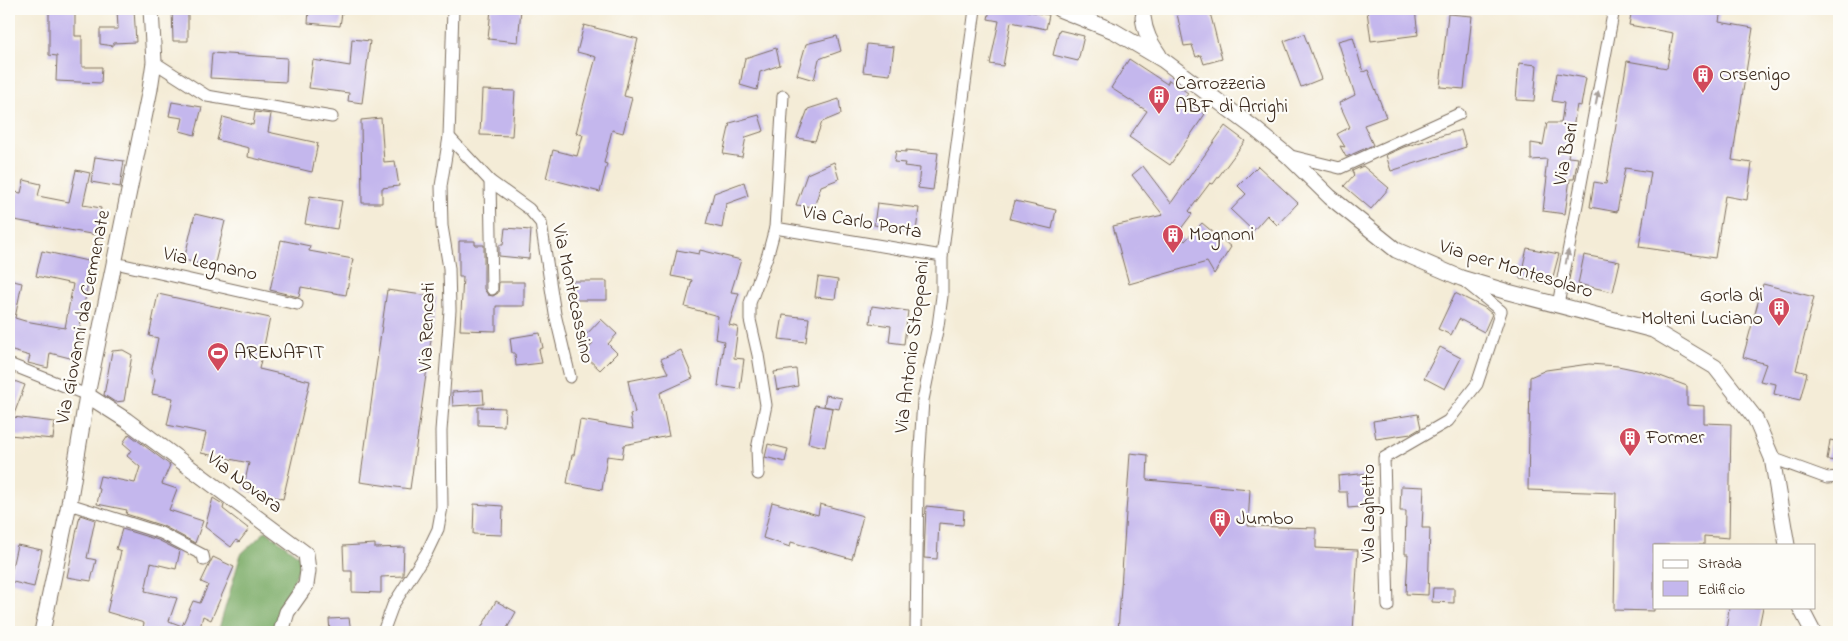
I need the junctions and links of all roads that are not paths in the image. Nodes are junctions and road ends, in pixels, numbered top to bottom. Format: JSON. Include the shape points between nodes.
{"nodes":[{"id":1,"x":151,"y":9,"type":"edge"},
{"id":2,"x":452,"y":9,"type":"edge"},
{"id":3,"x":975,"y":9,"type":"edge"},
{"id":4,"x":1059,"y":9,"type":"edge"},
{"id":5,"x":1614,"y":9,"type":"edge"},
{"id":6,"x":1145,"y":13,"type":"edge"},
{"id":7,"x":1114,"y":31,"type":"junction"},
{"id":8,"x":1163,"y":60,"type":"junction"},
{"id":9,"x":154,"y":62,"type":"junction"},
{"id":10,"x":783,"y":96,"type":"dead end"},
{"id":11,"x":1459,"y":114,"type":"dead end"},
{"id":12,"x":332,"y":117,"type":"dead end"},
{"id":13,"x":449,"y":137,"type":"junction"},
{"id":14,"x":1287,"y":155,"type":"junction"},
{"id":15,"x":490,"y":181,"type":"junction"},
{"id":16,"x":775,"y":228,"type":"junction"},
{"id":17,"x":942,"y":256,"type":"junction"},
{"id":18,"x":115,"y":263,"type":"junction"},
{"id":19,"x":1461,"y":278,"type":"junction"},
{"id":20,"x":492,"y":289,"type":"dead end"},
{"id":21,"x":297,"y":304,"type":"dead end"},
{"id":22,"x":1558,"y":305,"type":"junction"},
{"id":23,"x":9,"y":364,"type":"edge"},
{"id":24,"x":570,"y":377,"type":"dead end"},
{"id":25,"x":87,"y":395,"type":"junction"},
{"id":26,"x":1772,"y":458,"type":"junction"},
{"id":27,"x":758,"y":474,"type":"dead end"},
{"id":28,"x":1839,"y":477,"type":"edge"},
{"id":29,"x":69,"y":504,"type":"junction"},
{"id":30,"x":1787,"y":544,"type":"edge"},
{"id":31,"x":204,"y":560,"type":"dead end"},
{"id":32,"x":1388,"y":606,"type":"dead end"},
{"id":33,"x":1801,"y":608,"type":"edge"},
{"id":34,"x":42,"y":632,"type":"edge"},
{"id":35,"x":281,"y":632,"type":"edge"},
{"id":36,"x":383,"y":632,"type":"edge"},
{"id":37,"x":916,"y":632,"type":"edge"},
{"id":38,"x":1813,"y":632,"type":"edge"}],
"edges":[{"from":1,"to":9,"type":"main road","name":"Via Giovanni da Cermenate"},
{"from":2,"to":13,"type":"street","name":"Via Rencati"},
{"from":3,"to":17,"type":"street","name":"Via Antonio Stoppani"},
{"from":4,"to":7,"type":"main road","name":"Via per Montesolaro"},
{"from":22,"to":5,"type":"street","name":"Via Bari","one_way":true},
{"from":6,"to":7,"type":"main road","via":[[1139,24]]},
{"from":6,"to":8,"type":"main road","via":[[1144,30]]},
{"from":7,"to":8,"type":"main road","name":"Via per Montesolaro"},
{"from":8,"to":14,"type":"main road","name":"Via per Montesolaro"},
{"from":9,"to":12,"type":"street","via":[[207,96]]},
{"from":9,"to":18,"type":"main road","name":"Via Giovanni da Cermenate"},
{"from":10,"to":16,"type":"street","name":"Via Carlo Porta"},
{"from":11,"to":14,"type":"street","via":[[1340,168]]},
{"from":13,"to":15,"type":"street","name":"Via Montecassino"},
{"from":13,"to":36,"type":"street","name":"Via Rencati","via":[[441,186],[450,310],[441,431],[442,507],[438,529],[393,605]]},
{"from":14,"to":19,"type":"main road","name":"Via per Montesolaro","via":[[1330,197],[1396,250]]},
{"from":15,"to":20,"type":"street"},
{"from":15,"to":24,"type":"street","name":"Via Montecassino","via":[[529,209],[541,223],[555,314]]},
{"from":16,"to":17,"type":"street","name":"Via Carlo Porta"},
{"from":16,"to":27,"type":"street","name":"Via Carlo Porta","via":[[750,303],[750,320],[766,405],[757,449]]},
{"from":17,"to":37,"type":"street","name":"Via Antonio Stoppani","via":[[942,296],[923,400]]},
{"from":18,"to":21,"type":"street","name":"Via Legnano"},
{"from":18,"to":25,"type":"main road","name":"Via Giovanni da Cermenate"},
{"from":19,"to":22,"type":"main road","name":"Via per Montesolaro"},
{"from":19,"to":32,"type":"street","name":"Via Laghetto","via":[[1501,311],[1477,384],[1448,421],[1384,458]]},
{"from":22,"to":26,"type":"main road","name":"Via per Montesolaro","via":[[1653,330],[1715,367],[1755,418]]},
{"from":23,"to":25,"type":"street"},
{"from":25,"to":29,"type":"main road","name":"Via Giovanni da Cermenate"},
{"from":25,"to":35,"type":"main road","name":"Via Novara","via":[[126,420],[306,554],[306,585],[287,612]]},
{"from":26,"to":28,"type":"street","via":[[1827,478]]},
{"from":26,"to":30,"type":"main road","name":"Via per Montesolaro"},
{"from":29,"to":31,"type":"street","via":[[161,533],[203,555]]},
{"from":29,"to":34,"type":"main road","name":"Via Giovanni da Cermenate"},
{"from":33,"to":38,"type":"main road"}]}
